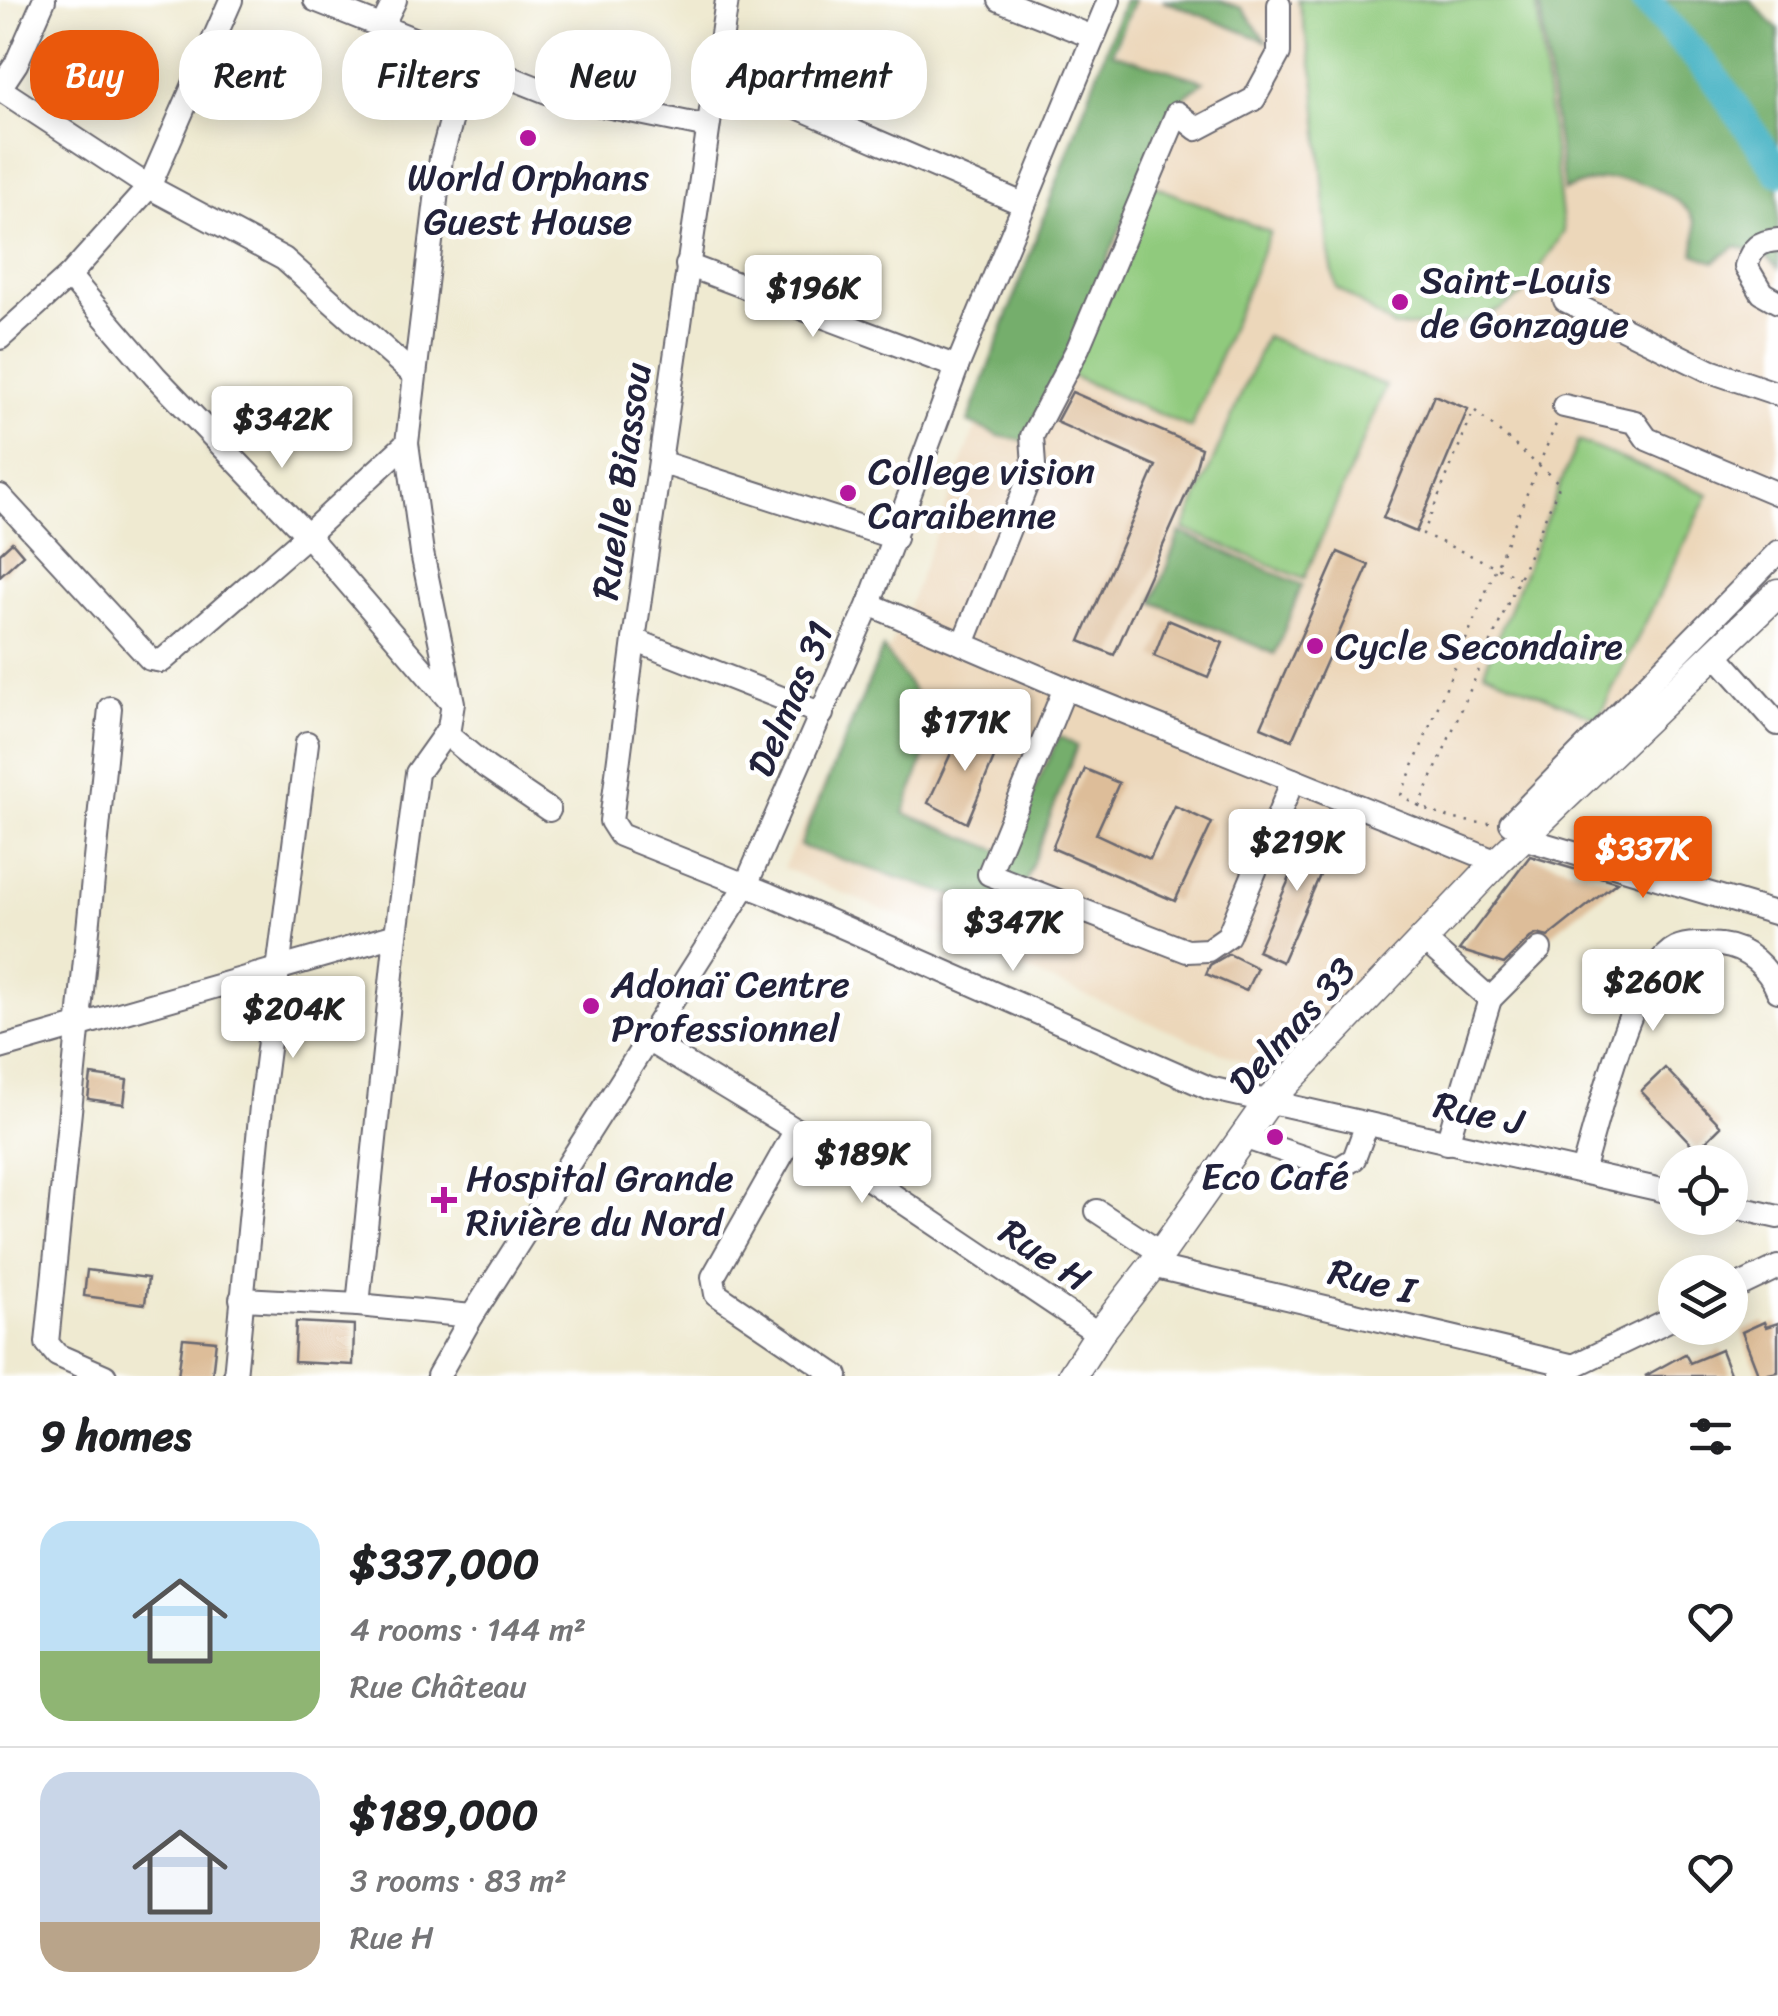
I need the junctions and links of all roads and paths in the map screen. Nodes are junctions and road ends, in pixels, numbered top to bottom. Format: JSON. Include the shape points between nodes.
{"nodes":[{"id":1,"x":44,"y":0,"type":"edge"},
{"id":2,"x":231,"y":0,"type":"edge"},
{"id":3,"x":315,"y":0,"type":"edge"},
{"id":4,"x":395,"y":0,"type":"edge"},
{"id":5,"x":727,"y":0,"type":"edge"},
{"id":6,"x":1000,"y":0,"type":"edge"},
{"id":7,"x":1109,"y":0,"type":"edge"},
{"id":8,"x":1279,"y":5,"type":"dead end"},
{"id":9,"x":382,"y":26,"type":"junction"},
{"id":10,"x":392,"y":30,"type":"edge"},
{"id":11,"x":723,"y":30,"type":"edge"},
{"id":12,"x":1093,"y":38,"type":"junction"},
{"id":13,"x":515,"y":79,"type":"edge"},
{"id":14,"x":0,"y":88,"type":"edge"},
{"id":15,"x":451,"y":120,"type":"edge"},
{"id":16,"x":709,"y":120,"type":"edge"},
{"id":17,"x":827,"y":120,"type":"edge"},
{"id":18,"x":708,"y":128,"type":"junction"},
{"id":19,"x":149,"y":187,"type":"junction"},
{"id":20,"x":1023,"y":204,"type":"junction"},
{"id":21,"x":1778,"y":240,"type":"edge"},
{"id":22,"x":687,"y":264,"type":"junction"},
{"id":23,"x":70,"y":276,"type":"junction"},
{"id":24,"x":1565,"y":300,"type":"dead end"},
{"id":25,"x":1778,"y":302,"type":"edge"},
{"id":26,"x":0,"y":338,"type":"edge"},
{"id":27,"x":957,"y":367,"type":"junction"},
{"id":28,"x":414,"y":375,"type":"junction"},
{"id":29,"x":1778,"y":394,"type":"edge"},
{"id":30,"x":1564,"y":406,"type":"joint"},
{"id":31,"x":407,"y":443,"type":"junction"},
{"id":32,"x":660,"y":462,"type":"junction"},
{"id":33,"x":1538,"y":464,"type":"junction"},
{"id":34,"x":1778,"y":494,"type":"edge"},
{"id":35,"x":0,"y":496,"type":"edge"},
{"id":36,"x":307,"y":536,"type":"junction"},
{"id":37,"x":895,"y":538,"type":"junction"},
{"id":38,"x":1778,"y":552,"type":"edge"},
{"id":39,"x":1494,"y":566,"type":"junction"},
{"id":40,"x":1519,"y":577,"type":"junction"},
{"id":41,"x":1778,"y":593,"type":"edge"},
{"id":42,"x":875,"y":607,"type":"junction"},
{"id":43,"x":634,"y":640,"type":"junction"},
{"id":44,"x":963,"y":644,"type":"junction"},
{"id":45,"x":1714,"y":652,"type":"junction"},
{"id":46,"x":1065,"y":688,"type":"junction"},
{"id":47,"x":452,"y":704,"type":"junction"},
{"id":48,"x":110,"y":708,"type":"dead end"},
{"id":49,"x":822,"y":714,"type":"junction"},
{"id":50,"x":1778,"y":724,"type":"edge"},
{"id":51,"x":445,"y":732,"type":"junction"},
{"id":52,"x":307,"y":742,"type":"dead end"},
{"id":53,"x":1293,"y":780,"type":"junction"},
{"id":54,"x":1419,"y":807,"type":"junction"},
{"id":55,"x":549,"y":810,"type":"dead end"},
{"id":56,"x":1517,"y":830,"type":"junction"},
{"id":57,"x":1497,"y":862,"type":"junction"},
{"id":58,"x":746,"y":885,"type":"junction"},
{"id":59,"x":1778,"y":914,"type":"edge"},
{"id":60,"x":396,"y":935,"type":"junction"},
{"id":61,"x":1423,"y":940,"type":"junction"},
{"id":62,"x":1540,"y":949,"type":"dead end"},
{"id":63,"x":278,"y":970,"type":"junction"},
{"id":64,"x":1778,"y":991,"type":"edge"},
{"id":65,"x":1490,"y":999,"type":"junction"},
{"id":66,"x":80,"y":1024,"type":"junction"},
{"id":67,"x":649,"y":1040,"type":"junction"},
{"id":68,"x":0,"y":1048,"type":"edge"},
{"id":69,"x":1268,"y":1102,"type":"junction"},
{"id":70,"x":1367,"y":1124,"type":"junction"},
{"id":71,"x":796,"y":1130,"type":"junction"},
{"id":72,"x":1243,"y":1137,"type":"junction"},
{"id":73,"x":1447,"y":1142,"type":"junction"},
{"id":74,"x":1582,"y":1172,"type":"junction"},
{"id":75,"x":1658,"y":1189,"type":"edge"},
{"id":76,"x":1748,"y":1210,"type":"edge"},
{"id":77,"x":1097,"y":1211,"type":"dead end"},
{"id":78,"x":1778,"y":1217,"type":"edge"},
{"id":79,"x":1157,"y":1259,"type":"junction"},
{"id":80,"x":1778,"y":1267,"type":"edge"},
{"id":81,"x":1748,"y":1281,"type":"edge"},
{"id":82,"x":241,"y":1299,"type":"junction"},
{"id":83,"x":358,"y":1305,"type":"junction"},
{"id":84,"x":472,"y":1316,"type":"junction"},
{"id":85,"x":1658,"y":1325,"type":"edge"},
{"id":86,"x":1099,"y":1334,"type":"junction"},
{"id":87,"x":1574,"y":1366,"type":"junction"},
{"id":88,"x":442,"y":1369,"type":"edge"},
{"id":89,"x":105,"y":1376,"type":"edge"},
{"id":90,"x":235,"y":1376,"type":"edge"},
{"id":91,"x":467,"y":1376,"type":"edge"},
{"id":92,"x":837,"y":1376,"type":"edge"},
{"id":93,"x":1072,"y":1376,"type":"edge"},
{"id":94,"x":1551,"y":1376,"type":"edge"}],
"edges":[{"from":1,"to":14,"type":"street"},
{"from":2,"to":19,"type":"street"},
{"from":3,"to":9,"type":"street"},
{"from":4,"to":9,"type":"street"},
{"from":5,"to":11,"type":"street","name":"Ruelle Biassou"},
{"from":6,"to":12,"type":"street"},
{"from":7,"to":12,"type":"street","name":"Delmas 31"},
{"from":8,"to":44,"type":"street","via":[[1279,52],[1254,99],[1197,129],[1177,113],[1078,348],[1032,436],[1034,466]]},
{"from":9,"to":10,"type":"street"},
{"from":12,"to":20,"type":"street","name":"Delmas 31"},
{"from":13,"to":18,"type":"street","via":[[557,96]]},
{"from":14,"to":19,"type":"street"},
{"from":15,"to":28,"type":"street"},
{"from":16,"to":18,"type":"street","name":"Ruelle Biassou"},
{"from":17,"to":20,"type":"street"},
{"from":18,"to":22,"type":"street","name":"Ruelle Biassou"},
{"from":19,"to":23,"type":"street"},
{"from":19,"to":28,"type":"street","via":[[284,258]]},
{"from":20,"to":27,"type":"street","name":"Delmas 31"},
{"from":21,"to":25,"type":"street","via":[[1763,241],[1746,266],[1762,293]]},
{"from":22,"to":27,"type":"street"},
{"from":22,"to":32,"type":"street","name":"Ruelle Biassou"},
{"from":23,"to":26,"type":"street"},
{"from":23,"to":36,"type":"street"},
{"from":24,"to":29,"type":"street","via":[[1710,371]]},
{"from":27,"to":37,"type":"street","name":"Delmas 31"},
{"from":28,"to":31,"type":"street"},
{"from":30,"to":33,"type":"path"},
{"from":30,"to":34,"type":"street","via":[[1634,422],[1647,439]]},
{"from":31,"to":36,"type":"street"},
{"from":31,"to":47,"type":"street"},
{"from":32,"to":37,"type":"street"},
{"from":32,"to":43,"type":"street","name":"Ruelle Biassou"},
{"from":33,"to":39,"type":"path"},
{"from":33,"to":39,"type":"path","via":[[1474,410],[1423,534]]},
{"from":33,"to":40,"type":"path","via":[[1560,484]]},
{"from":35,"to":36,"type":"street","via":[[156,662]]},
{"from":36,"to":47,"type":"street"},
{"from":37,"to":42,"type":"street","name":"Delmas 31"},
{"from":38,"to":56,"type":"street"},
{"from":39,"to":40,"type":"path"},
{"from":39,"to":54,"type":"path","via":[[1401,795]]},
{"from":40,"to":54,"type":"path"},
{"from":41,"to":45,"type":"main road","name":"Delmas 33"},
{"from":42,"to":44,"type":"street"},
{"from":42,"to":49,"type":"street","name":"Delmas 31"},
{"from":43,"to":49,"type":"street"},
{"from":43,"to":58,"type":"street","name":"Ruelle Biassou","via":[[614,830]]},
{"from":44,"to":46,"type":"street"},
{"from":45,"to":50,"type":"street"},
{"from":45,"to":56,"type":"main road","name":"Delmas 33"},
{"from":46,"to":53,"type":"street"},
{"from":46,"to":53,"type":"street","via":[[989,874],[1187,951],[1208,950],[1228,936]]},
{"from":47,"to":51,"type":"street"},
{"from":48,"to":66,"type":"street"},
{"from":49,"to":58,"type":"street","name":"Delmas 31"},
{"from":51,"to":55,"type":"street"},
{"from":51,"to":60,"type":"street","via":[[417,773]]},
{"from":52,"to":63,"type":"street"},
{"from":53,"to":57,"type":"street"},
{"from":54,"to":56,"type":"path","via":[[1464,823]]},
{"from":56,"to":57,"type":"main road","name":"Delmas 33"},
{"from":56,"to":59,"type":"street"},
{"from":57,"to":61,"type":"main road","name":"Delmas 33"},
{"from":58,"to":67,"type":"street","name":"Delmas 31"},
{"from":58,"to":69,"type":"street","name":"Rue J","via":[[1209,1088]]},
{"from":60,"to":63,"type":"street"},
{"from":60,"to":83,"type":"street"},
{"from":61,"to":65,"type":"street"},
{"from":61,"to":69,"type":"main road","name":"Delmas 33"},
{"from":62,"to":65,"type":"street"},
{"from":63,"to":66,"type":"street"},
{"from":63,"to":82,"type":"street"},
{"from":64,"to":74,"type":"street","via":[[1757,961],[1733,946],[1676,948],[1654,966],[1637,996]]},
{"from":65,"to":73,"type":"street"},
{"from":66,"to":68,"type":"street"},
{"from":66,"to":89,"type":"street","via":[[48,1343],[50,1351]]},
{"from":67,"to":71,"type":"street","name":"Rue H"},
{"from":67,"to":84,"type":"street","name":"Delmas 31"},
{"from":69,"to":70,"type":"street","name":"Rue J"},
{"from":69,"to":72,"type":"main road","name":"Delmas 33"},
{"from":70,"to":72,"type":"street","via":[[1354,1159],[1338,1169]]},
{"from":70,"to":73,"type":"street","name":"Rue J"},
{"from":71,"to":86,"type":"street","name":"Rue H"},
{"from":71,"to":92,"type":"street","via":[[712,1285]]},
{"from":72,"to":79,"type":"main road","name":"Delmas 33"},
{"from":73,"to":74,"type":"street","name":"Rue J"},
{"from":74,"to":75,"type":"street","name":"Rue J"},
{"from":76,"to":78,"type":"street"},
{"from":77,"to":79,"type":"street","name":"Rue I"},
{"from":79,"to":86,"type":"main road","name":"Delmas 33"},
{"from":79,"to":87,"type":"street","name":"Rue I"},
{"from":80,"to":81,"type":"street"},
{"from":82,"to":83,"type":"street"},
{"from":82,"to":90,"type":"street"},
{"from":83,"to":84,"type":"street"},
{"from":84,"to":88,"type":"street","name":"Delmas 31"},
{"from":85,"to":87,"type":"street"},
{"from":86,"to":93,"type":"main road","name":"Delmas 33"},
{"from":87,"to":94,"type":"street"},
{"from":88,"to":91,"type":"street"}]}
